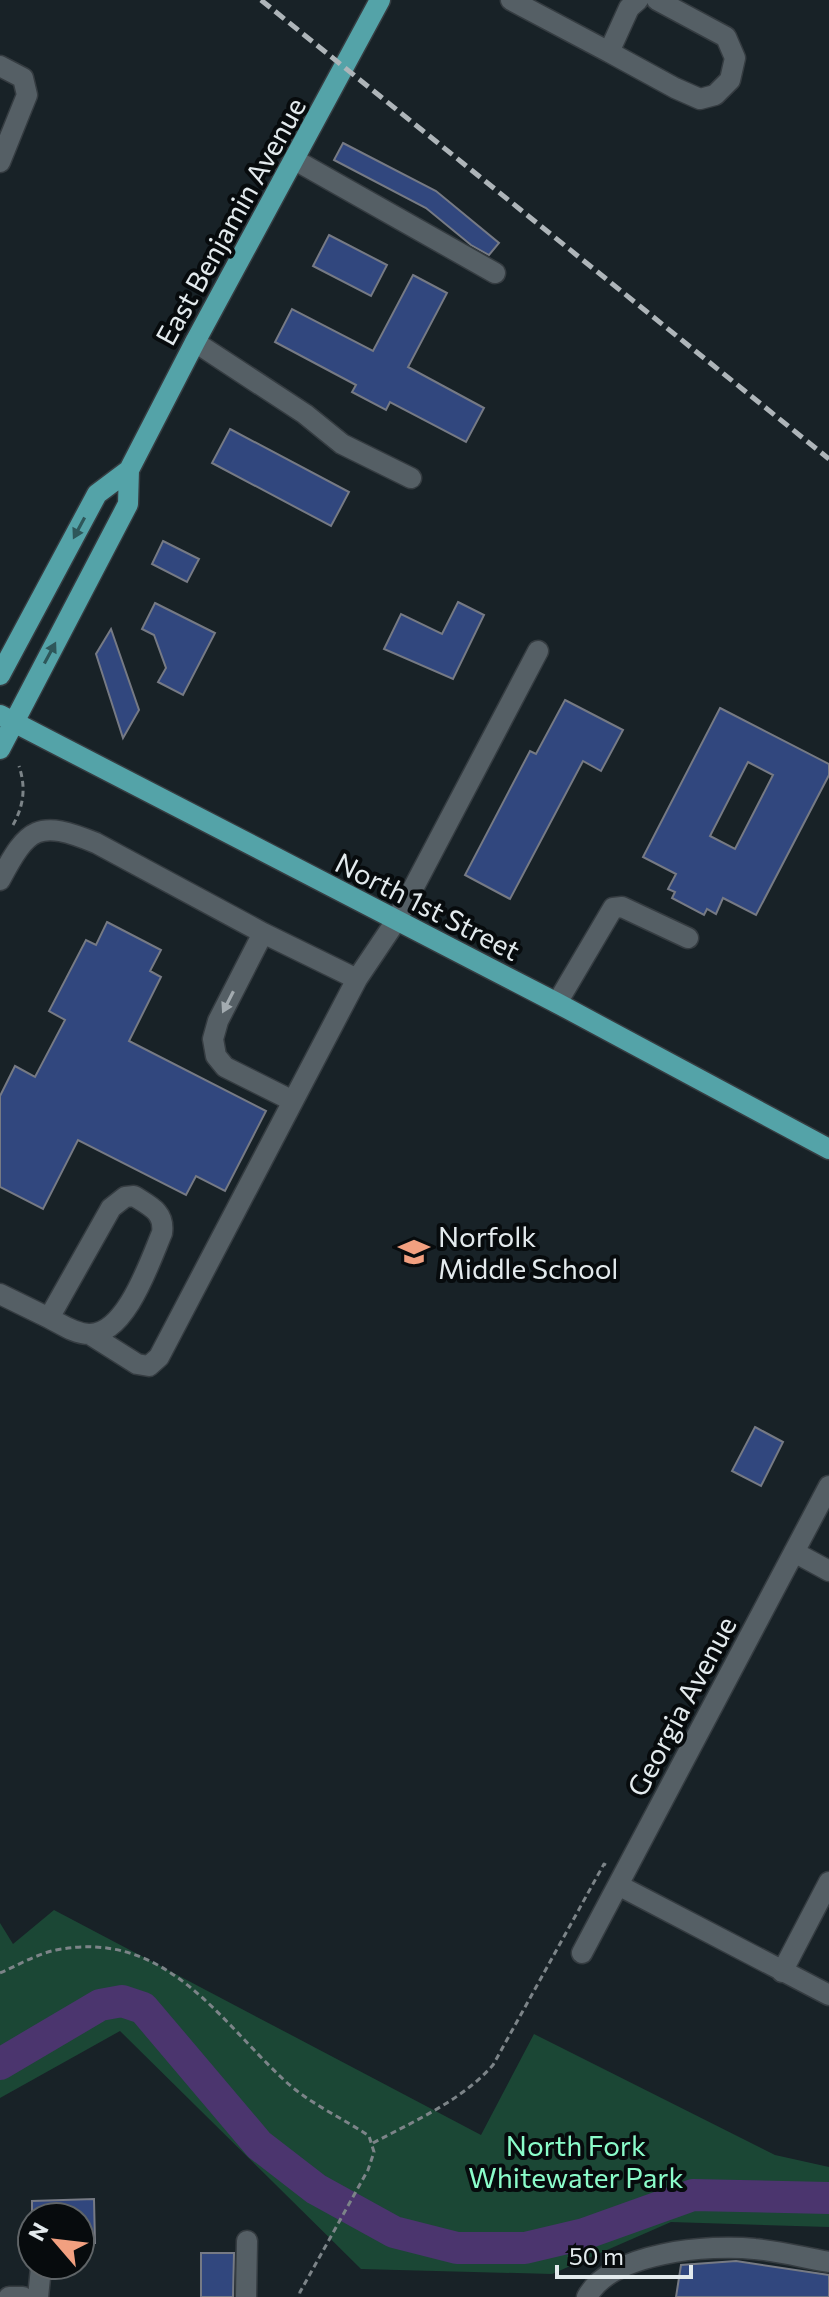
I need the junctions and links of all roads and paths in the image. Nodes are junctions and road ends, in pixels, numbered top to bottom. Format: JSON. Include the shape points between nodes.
{"nodes":[{"id":1,"x":380,"y":0,"type":"edge"},
{"id":2,"x":511,"y":0,"type":"edge"},
{"id":3,"x":638,"y":0,"type":"edge"},
{"id":4,"x":657,"y":0,"type":"edge"},
{"id":5,"x":609,"y":52,"type":"junction"},
{"id":6,"x":0,"y":66,"type":"edge"},
{"id":7,"x":295,"y":160,"type":"junction"},
{"id":8,"x":0,"y":162,"type":"edge"},
{"id":9,"x":495,"y":273,"type":"dead end"},
{"id":10,"x":195,"y":342,"type":"junction"},
{"id":11,"x":129,"y":470,"type":"junction"},
{"id":12,"x":411,"y":478,"type":"dead end"},
{"id":13,"x":538,"y":651,"type":"dead end"},
{"id":14,"x":0,"y":675,"type":"edge"},
{"id":15,"x":7,"y":718,"type":"edge"},
{"id":16,"x":0,"y":749,"type":"edge"},
{"id":17,"x":19,"y":766,"type":"dead end"},
{"id":18,"x":7,"y":837,"type":"dead end"},
{"id":19,"x":0,"y":880,"type":"edge"},
{"id":20,"x":396,"y":921,"type":"junction"},
{"id":21,"x":263,"y":933,"type":"junction"},
{"id":22,"x":688,"y":938,"type":"dead end"},
{"id":23,"x":357,"y":979,"type":"junction"},
{"id":24,"x":557,"y":1003,"type":"junction"},
{"id":25,"x":293,"y":1101,"type":"junction"},
{"id":26,"x":829,"y":1149,"type":"edge"},
{"id":27,"x":0,"y":1294,"type":"edge"},
{"id":28,"x":49,"y":1318,"type":"junction"},
{"id":29,"x":91,"y":1335,"type":"junction"},
{"id":30,"x":829,"y":1486,"type":"edge"},
{"id":31,"x":794,"y":1552,"type":"junction"},
{"id":32,"x":829,"y":1571,"type":"edge"},
{"id":33,"x":621,"y":1879,"type":"junction"},
{"id":34,"x":829,"y":1882,"type":"edge"},
{"id":35,"x":582,"y":1953,"type":"dead end"},
{"id":36,"x":782,"y":1972,"type":"junction"},
{"id":37,"x":0,"y":1973,"type":"edge"},
{"id":38,"x":829,"y":1995,"type":"edge"},
{"id":39,"x":373,"y":2143,"type":"junction"},
{"id":40,"x":247,"y":2241,"type":"dead end"},
{"id":41,"x":829,"y":2262,"type":"edge"},
{"id":42,"x":9,"y":2297,"type":"edge"},
{"id":43,"x":23,"y":2297,"type":"edge"},
{"id":44,"x":246,"y":2297,"type":"edge"},
{"id":45,"x":299,"y":2297,"type":"edge"},
{"id":46,"x":587,"y":2297,"type":"edge"}],
"edges":[{"from":1,"to":7,"type":"main road","name":"East Benjamin Avenue"},
{"from":2,"to":5,"type":"street"},
{"from":3,"to":5,"type":"street"},
{"from":4,"to":5,"type":"street","via":[[726,37],[735,58],[730,80],[715,95],[700,99]]},
{"from":6,"to":8,"type":"street","via":[[23,78],[27,95]]},
{"from":7,"to":9,"type":"street"},
{"from":7,"to":10,"type":"main road","name":"East Benjamin Avenue"},
{"from":10,"to":11,"type":"main road","name":"East Benjamin Avenue"},
{"from":10,"to":12,"type":"street","via":[[342,444]]},
{"from":11,"to":14,"type":"main road","name":"East Benjamin Avenue","one_way":true,"via":[[97,494]]},
{"from":15,"to":11,"type":"main road","name":"East Benjamin Avenue","one_way":true,"via":[[128,504]]},
{"from":13,"to":20,"type":"street"},
{"from":15,"to":16,"type":"main road","name":"East Benjamin Avenue"},
{"from":15,"to":20,"type":"main road","name":"North 1st Street"},
{"from":17,"to":18,"type":"path","via":[[23,799]]},
{"from":19,"to":21,"type":"street","via":[[22,841],[36,831],[70,832]]},
{"from":20,"to":23,"type":"street"},
{"from":20,"to":24,"type":"main road","name":"North 1st Street"},
{"from":21,"to":23,"type":"street"},
{"from":21,"to":25,"type":"street","one_way":true,"via":[[218,1021],[216,1056],[225,1067]]},
{"from":22,"to":24,"type":"street","via":[[622,907],[613,908]]},
{"from":23,"to":25,"type":"street"},
{"from":24,"to":26,"type":"main road","name":"North 1st Street"},
{"from":25,"to":29,"type":"street","via":[[159,1357],[149,1366],[137,1364]]},
{"from":27,"to":28,"type":"street"},
{"from":28,"to":29,"type":"street"},
{"from":28,"to":29,"type":"street","via":[[111,1208],[134,1196],[157,1211],[164,1223],[162,1233],[131,1302],[118,1320]]},
{"from":30,"to":31,"type":"street","name":"Georgia Avenue"},
{"from":31,"to":32,"type":"street"},
{"from":31,"to":33,"type":"street","name":"Georgia Avenue"},
{"from":33,"to":35,"type":"street","name":"Georgia Avenue"},
{"from":33,"to":36,"type":"street"},
{"from":33,"to":39,"type":"path","via":[[604,1864],[493,2065],[475,2085]]},
{"from":34,"to":36,"type":"street"},
{"from":36,"to":38,"type":"street"},
{"from":37,"to":39,"type":"path","via":[[54,1950],[85,1947],[136,1955],[191,1987],[282,2079]]},
{"from":39,"to":45,"type":"path","via":[[362,2182]]},
{"from":40,"to":44,"type":"street"},
{"from":41,"to":46,"type":"street","via":[[755,2249],[698,2248],[622,2266]]},
{"from":42,"to":43,"type":"street"}]}
